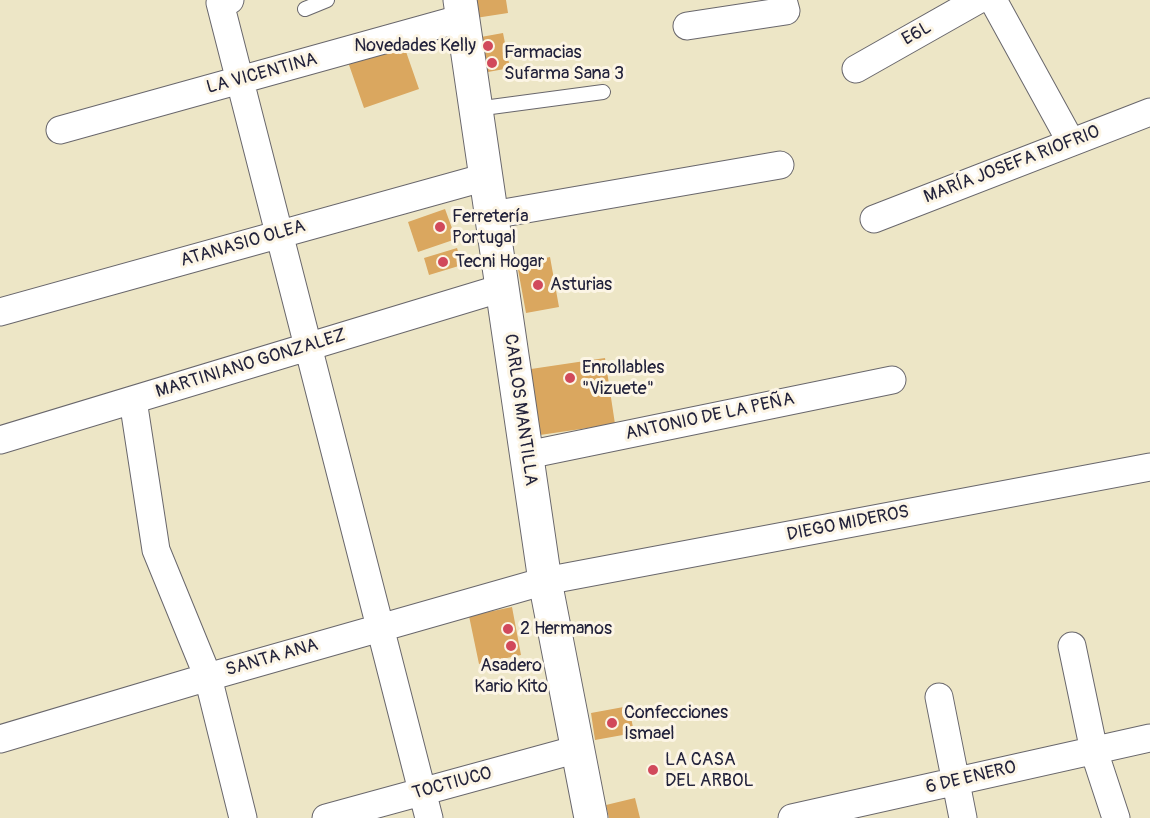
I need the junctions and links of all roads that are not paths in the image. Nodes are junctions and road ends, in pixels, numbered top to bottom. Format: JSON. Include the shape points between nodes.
{"nodes":[{"id":1,"x":230,"y":0,"type":"edge"},
{"id":2,"x":327,"y":0,"type":"edge"},
{"id":3,"x":783,"y":0,"type":"edge"},
{"id":4,"x":978,"y":0,"type":"edge"},
{"id":5,"x":993,"y":0,"type":"edge"},
{"id":6,"x":306,"y":9,"type":"dead end"},
{"id":7,"x":462,"y":9,"type":"edge"},
{"id":8,"x":687,"y":26,"type":"dead end"},
{"id":9,"x":856,"y":69,"type":"dead end"},
{"id":10,"x":603,"y":92,"type":"dead end"},
{"id":11,"x":476,"y":109,"type":"junction"},
{"id":12,"x":1150,"y":112,"type":"edge"},
{"id":13,"x":60,"y":130,"type":"dead end"},
{"id":14,"x":1071,"y":142,"type":"junction"},
{"id":15,"x":780,"y":165,"type":"dead end"},
{"id":16,"x":486,"y":177,"type":"junction"},
{"id":17,"x":492,"y":215,"type":"junction"},
{"id":18,"x":874,"y":219,"type":"dead end"},
{"id":19,"x":502,"y":288,"type":"junction"},
{"id":20,"x":0,"y":312,"type":"edge"},
{"id":21,"x":892,"y":380,"type":"dead end"},
{"id":22,"x":133,"y":400,"type":"junction"},
{"id":23,"x":0,"y":440,"type":"edge"},
{"id":24,"x":527,"y":455,"type":"junction"},
{"id":25,"x":1150,"y":467,"type":"edge"},
{"id":26,"x":545,"y":581,"type":"junction"},
{"id":27,"x":1072,"y":646,"type":"dead end"},
{"id":28,"x":208,"y":676,"type":"junction"},
{"id":29,"x":939,"y":697,"type":"dead end"},
{"id":30,"x":1150,"y":738,"type":"edge"},
{"id":31,"x":0,"y":739,"type":"edge"},
{"id":32,"x":578,"y":749,"type":"junction"},
{"id":33,"x":1094,"y":751,"type":"junction"},
{"id":34,"x":956,"y":782,"type":"junction"},
{"id":35,"x":421,"y":806,"type":"edge"},
{"id":36,"x":243,"y":818,"type":"edge"},
{"id":37,"x":326,"y":818,"type":"edge"},
{"id":38,"x":429,"y":818,"type":"edge"},
{"id":39,"x":591,"y":818,"type":"edge"},
{"id":40,"x":792,"y":818,"type":"edge"},
{"id":41,"x":963,"y":818,"type":"edge"},
{"id":42,"x":1116,"y":818,"type":"edge"}],
"edges":[{"from":1,"to":38,"type":"street","via":[[220,3]]},
{"from":2,"to":6,"type":"lane"},
{"from":3,"to":8,"type":"street","via":[[786,11]]},
{"from":4,"to":9,"type":"street","name":"E6L"},
{"from":5,"to":14,"type":"street"},
{"from":7,"to":11,"type":"street","name":"CARLOS MANTILLA"},
{"from":7,"to":13,"type":"street","name":"LA VICENTINA"},
{"from":10,"to":11,"type":"lane"},
{"from":11,"to":16,"type":"street","name":"CARLOS MANTILLA"},
{"from":12,"to":14,"type":"street","name":"MARÍA JOSEFA RIOFRIO"},
{"from":14,"to":18,"type":"street","name":"MARÍA JOSEFA RIOFRIO"},
{"from":15,"to":17,"type":"street"},
{"from":16,"to":17,"type":"street","name":"CARLOS MANTILLA"},
{"from":16,"to":20,"type":"street","name":"ATANASIO OLEA"},
{"from":17,"to":19,"type":"street","name":"CARLOS MANTILLA"},
{"from":19,"to":22,"type":"street","name":"MARTINIANO GONZALEZ"},
{"from":19,"to":24,"type":"street","name":"CARLOS MANTILLA"},
{"from":21,"to":24,"type":"street","name":"ANTONIO DE LA PEÑA"},
{"from":22,"to":23,"type":"street","name":"MARTINIANO GONZALEZ"},
{"from":22,"to":28,"type":"street","via":[[156,550]]},
{"from":24,"to":26,"type":"street","name":"CARLOS MANTILLA"},
{"from":25,"to":26,"type":"street","name":"DIEGO MIDEROS"},
{"from":26,"to":28,"type":"street","name":"SANTA ANA"},
{"from":26,"to":32,"type":"street","name":"CARLOS MANTILLA"},
{"from":27,"to":33,"type":"street"},
{"from":28,"to":31,"type":"street","name":"SANTA ANA"},
{"from":28,"to":36,"type":"street"},
{"from":29,"to":34,"type":"street"},
{"from":30,"to":33,"type":"street","name":"6 DE ENERO"},
{"from":32,"to":35,"type":"street","name":"TOCTIUCO"},
{"from":32,"to":39,"type":"street","name":"CARLOS MANTILLA"},
{"from":33,"to":34,"type":"street","name":"6 DE ENERO"},
{"from":33,"to":42,"type":"street"},
{"from":34,"to":40,"type":"street","name":"6 DE ENERO"},
{"from":34,"to":41,"type":"street"},
{"from":35,"to":37,"type":"street","name":"TOCTIUCO"}]}
